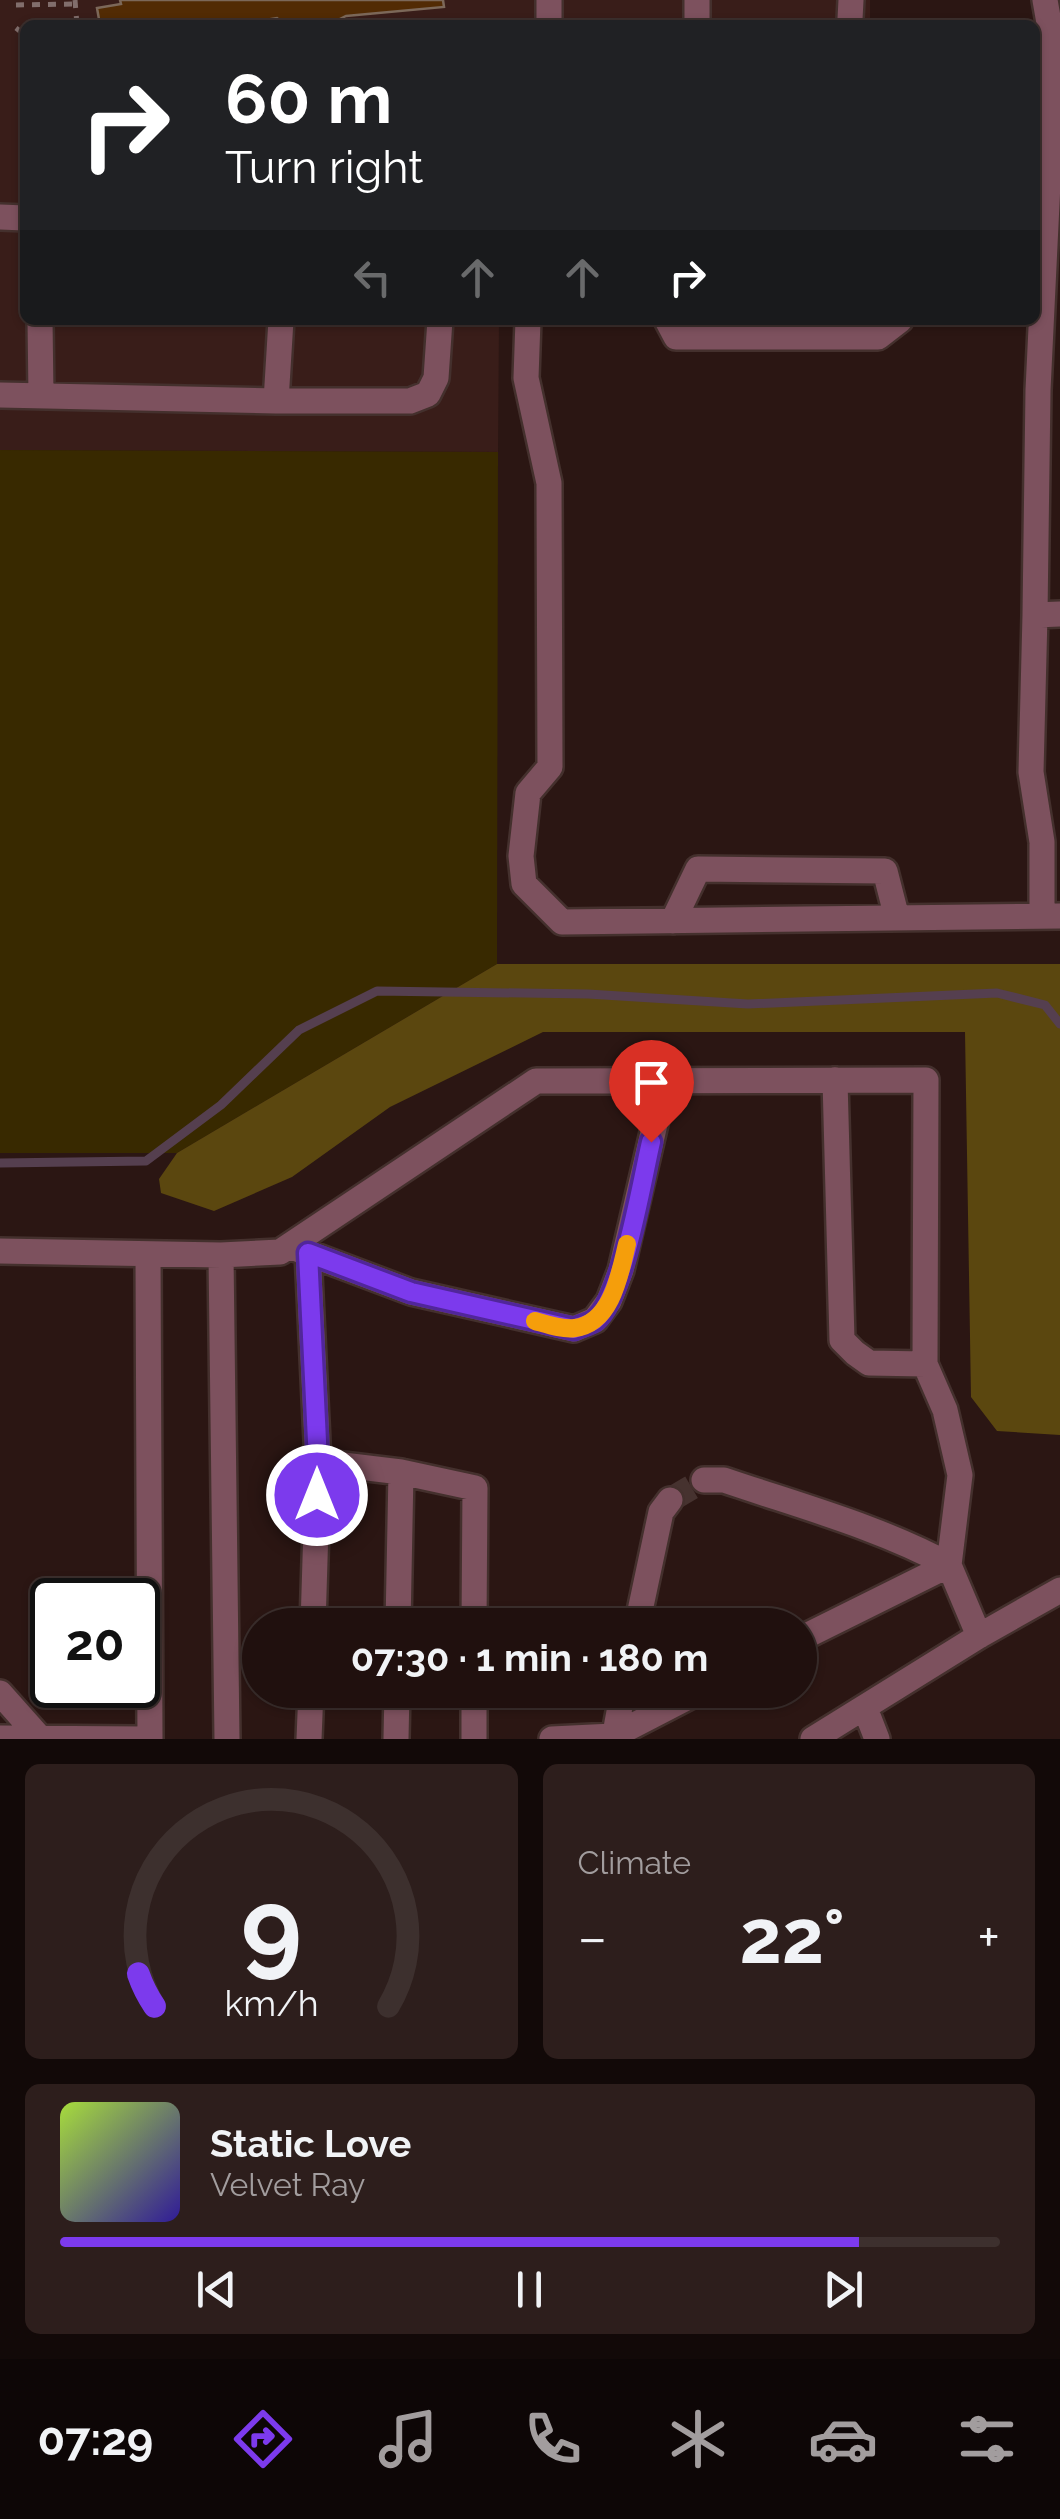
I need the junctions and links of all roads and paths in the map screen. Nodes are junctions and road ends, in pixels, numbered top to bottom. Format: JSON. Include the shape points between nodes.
{"nodes":[{"id":1,"x":1045,"y":0,"type":"edge"},
{"id":2,"x":75,"y":2,"type":"edge"},
{"id":3,"x":16,"y":5,"type":"dead end"},
{"id":4,"x":16,"y":28,"type":"dead end"},
{"id":5,"x":20,"y":31,"type":"edge"},
{"id":6,"x":1049,"y":46,"type":"edge"},
{"id":7,"x":1040,"y":279,"type":"edge"},
{"id":8,"x":40,"y":325,"type":"edge"},
{"id":9,"x":281,"y":325,"type":"edge"},
{"id":10,"x":440,"y":325,"type":"edge"},
{"id":11,"x":528,"y":325,"type":"edge"},
{"id":12,"x":670,"y":325,"type":"edge"},
{"id":13,"x":894,"y":325,"type":"edge"},
{"id":14,"x":1039,"y":325,"type":"edge"},
{"id":15,"x":0,"y":395,"type":"edge"},
{"id":16,"x":41,"y":396,"type":"junction"},
{"id":17,"x":276,"y":402,"type":"junction"},
{"id":18,"x":1047,"y":614,"type":"edge"},
{"id":19,"x":1051,"y":916,"type":"edge"},
{"id":20,"x":898,"y":918,"type":"junction"},
{"id":21,"x":673,"y":921,"type":"junction"},
{"id":22,"x":835,"y":1080,"type":"junction"},
{"id":23,"x":665,"y":1081,"type":"junction"},
{"id":24,"x":298,"y":1249,"type":"junction"},
{"id":25,"x":0,"y":1251,"type":"edge"},
{"id":26,"x":148,"y":1254,"type":"junction"},
{"id":27,"x":221,"y":1255,"type":"junction"},
{"id":28,"x":925,"y":1364,"type":"junction"},
{"id":29,"x":318,"y":1462,"type":"junction"},
{"id":30,"x":401,"y":1472,"type":"junction"},
{"id":31,"x":704,"y":1480,"type":"tunnel mouth"},
{"id":32,"x":670,"y":1500,"type":"tunnel mouth"},
{"id":33,"x":949,"y":1565,"type":"junction"},
{"id":34,"x":1060,"y":1590,"type":"edge"},
{"id":35,"x":314,"y":1608,"type":"edge"},
{"id":36,"x":398,"y":1608,"type":"edge"},
{"id":37,"x":474,"y":1608,"type":"edge"},
{"id":38,"x":640,"y":1608,"type":"edge"},
{"id":39,"x":817,"y":1631,"type":"edge"},
{"id":40,"x":979,"y":1636,"type":"junction"},
{"id":41,"x":0,"y":1693,"type":"edge"},
{"id":42,"x":310,"y":1708,"type":"edge"},
{"id":43,"x":397,"y":1708,"type":"edge"},
{"id":44,"x":474,"y":1708,"type":"edge"},
{"id":45,"x":620,"y":1708,"type":"edge"},
{"id":46,"x":669,"y":1708,"type":"edge"},
{"id":47,"x":865,"y":1708,"type":"junction"},
{"id":48,"x":0,"y":1738,"type":"edge"},
{"id":49,"x":40,"y":1738,"type":"edge"},
{"id":50,"x":614,"y":1738,"type":"edge"},
{"id":51,"x":147,"y":1739,"type":"edge"},
{"id":52,"x":228,"y":1739,"type":"edge"},
{"id":53,"x":309,"y":1739,"type":"edge"},
{"id":54,"x":396,"y":1739,"type":"edge"},
{"id":55,"x":474,"y":1739,"type":"edge"},
{"id":56,"x":552,"y":1739,"type":"edge"},
{"id":57,"x":813,"y":1739,"type":"edge"},
{"id":58,"x":876,"y":1739,"type":"edge"}],
"edges":[{"from":1,"to":6,"type":"street"},
{"from":2,"to":3,"type":"path"},
{"from":4,"to":5,"type":"path"},
{"from":6,"to":7,"type":"street","via":[[1054,59]]},
{"from":8,"to":16,"type":"street"},
{"from":9,"to":17,"type":"street"},
{"from":10,"to":17,"type":"street","via":[[436,378],[428,394],[410,402]]},
{"from":11,"to":21,"type":"street","via":[[526,378],[549,483],[550,767],[528,793],[524,884],[562,922]]},
{"from":12,"to":13,"type":"street","via":[[676,337],[878,338]]},
{"from":14,"to":18,"type":"street"},
{"from":15,"to":16,"type":"street"},
{"from":16,"to":17,"type":"street"},
{"from":18,"to":19,"type":"street","via":[[1032,772]]},
{"from":19,"to":20,"type":"street"},
{"from":20,"to":21,"type":"street"},
{"from":20,"to":21,"type":"street","via":[[885,871],[698,869]]},
{"from":22,"to":23,"type":"street"},
{"from":22,"to":28,"type":"street","via":[[842,1340],[869,1363]]},
{"from":22,"to":28,"type":"street","via":[[926,1080]]},
{"from":23,"to":24,"type":"street","via":[[536,1082]]},
{"from":23,"to":24,"type":"street","via":[[620,1270],[596,1320],[574,1329],[411,1292]]},
{"from":24,"to":27,"type":"street"},
{"from":24,"to":29,"type":"street"},
{"from":25,"to":26,"type":"street"},
{"from":26,"to":27,"type":"street"},
{"from":26,"to":51,"type":"street"},
{"from":27,"to":52,"type":"street"},
{"from":28,"to":33,"type":"street","via":[[945,1410],[960,1475]]},
{"from":29,"to":30,"type":"street"},
{"from":29,"to":35,"type":"street"},
{"from":30,"to":36,"type":"street"},
{"from":30,"to":37,"type":"street","via":[[475,1488]]},
{"from":31,"to":33,"type":"street","via":[[724,1480],[830,1516]]},
{"from":32,"to":38,"type":"street","via":[[660,1512]]},
{"from":33,"to":39,"type":"street"},
{"from":33,"to":40,"type":"street"},
{"from":34,"to":40,"type":"street"},
{"from":40,"to":47,"type":"street"},
{"from":41,"to":49,"type":"street"},
{"from":42,"to":53,"type":"street"},
{"from":43,"to":54,"type":"street"},
{"from":44,"to":55,"type":"street"},
{"from":45,"to":50,"type":"street"},
{"from":46,"to":50,"type":"street"},
{"from":47,"to":57,"type":"street"},
{"from":47,"to":58,"type":"street"},
{"from":48,"to":49,"type":"street"},
{"from":49,"to":51,"type":"street"},
{"from":50,"to":56,"type":"street"}]}
